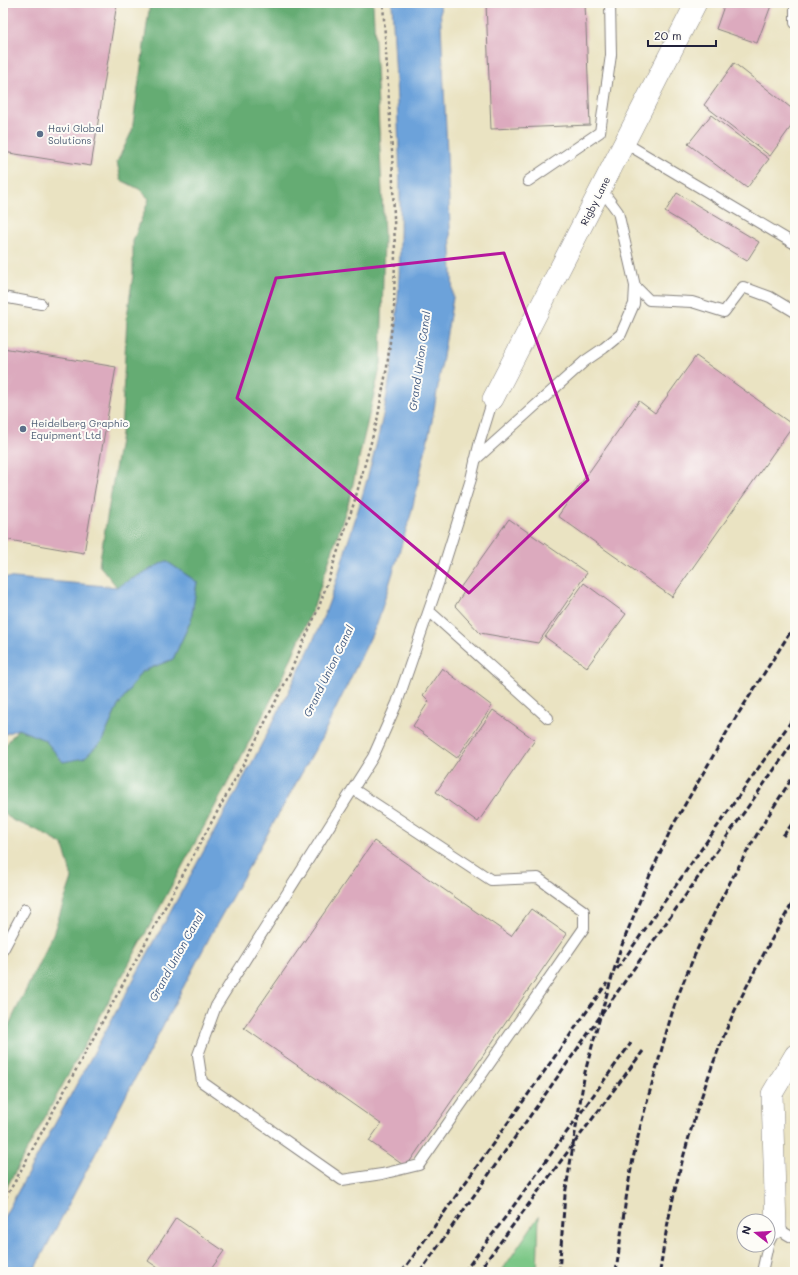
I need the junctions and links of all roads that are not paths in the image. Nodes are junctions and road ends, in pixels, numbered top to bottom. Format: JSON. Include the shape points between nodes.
{"nodes":[{"id":1,"x":610,"y":3,"type":"edge"},
{"id":2,"x":696,"y":3,"type":"edge"},
{"id":3,"x":795,"y":5,"type":"edge"},
{"id":4,"x":795,"y":23,"type":"edge"},
{"id":5,"x":625,"y":143,"type":"junction"},
{"id":6,"x":528,"y":181,"type":"dead end"},
{"id":7,"x":600,"y":189,"type":"junction"},
{"id":8,"x":795,"y":244,"type":"edge"},
{"id":9,"x":635,"y":286,"type":"junction"},
{"id":10,"x":3,"y":297,"type":"edge"},
{"id":11,"x":41,"y":304,"type":"dead end"},
{"id":12,"x":795,"y":312,"type":"edge"},
{"id":13,"x":493,"y":399,"type":"joint"},
{"id":14,"x":475,"y":460,"type":"junction"},
{"id":15,"x":429,"y":611,"type":"junction"},
{"id":16,"x":548,"y":718,"type":"dead end"},
{"id":17,"x":353,"y":789,"type":"junction"},
{"id":18,"x":25,"y":909,"type":"dead end"},
{"id":19,"x":3,"y":950,"type":"edge"},
{"id":20,"x":795,"y":1055,"type":"edge"},
{"id":21,"x":771,"y":1213,"type":"edge"},
{"id":22,"x":795,"y":1238,"type":"edge"},
{"id":23,"x":776,"y":1239,"type":"edge"},
{"id":24,"x":767,"y":1253,"type":"edge"},
{"id":25,"x":762,"y":1272,"type":"edge"}],
"edges":[{"from":1,"to":6,"type":"lane","via":[[611,55],[600,132]]},
{"from":2,"to":5,"type":"street","name":"Rigby Lane"},
{"from":3,"to":4,"type":"lane"},
{"from":5,"to":7,"type":"street","name":"Rigby Lane"},
{"from":5,"to":8,"type":"lane"},
{"from":7,"to":9,"type":"lane","via":[[618,212]]},
{"from":7,"to":13,"type":"street","name":"Rigby Lane"},
{"from":9,"to":12,"type":"lane","via":[[649,300],[692,302],[724,312],[743,287],[770,297]]},
{"from":9,"to":14,"type":"lane","via":[[634,304],[621,334],[585,361]]},
{"from":10,"to":11,"type":"lane"},
{"from":13,"to":14,"type":"lane"},
{"from":14,"to":15,"type":"lane"},
{"from":15,"to":16,"type":"lane"},
{"from":15,"to":17,"type":"lane","via":[[397,703],[373,757]]},
{"from":17,"to":17,"type":"lane","via":[[216,1006],[198,1055],[202,1082],[342,1180],[419,1165],[584,928],[584,911],[538,878],[491,880]]},
{"from":18,"to":19,"type":"lane"},
{"from":20,"to":21,"type":"street","via":[[772,1094]]},
{"from":22,"to":23,"type":"lane"},
{"from":24,"to":25,"type":"lane"}]}
